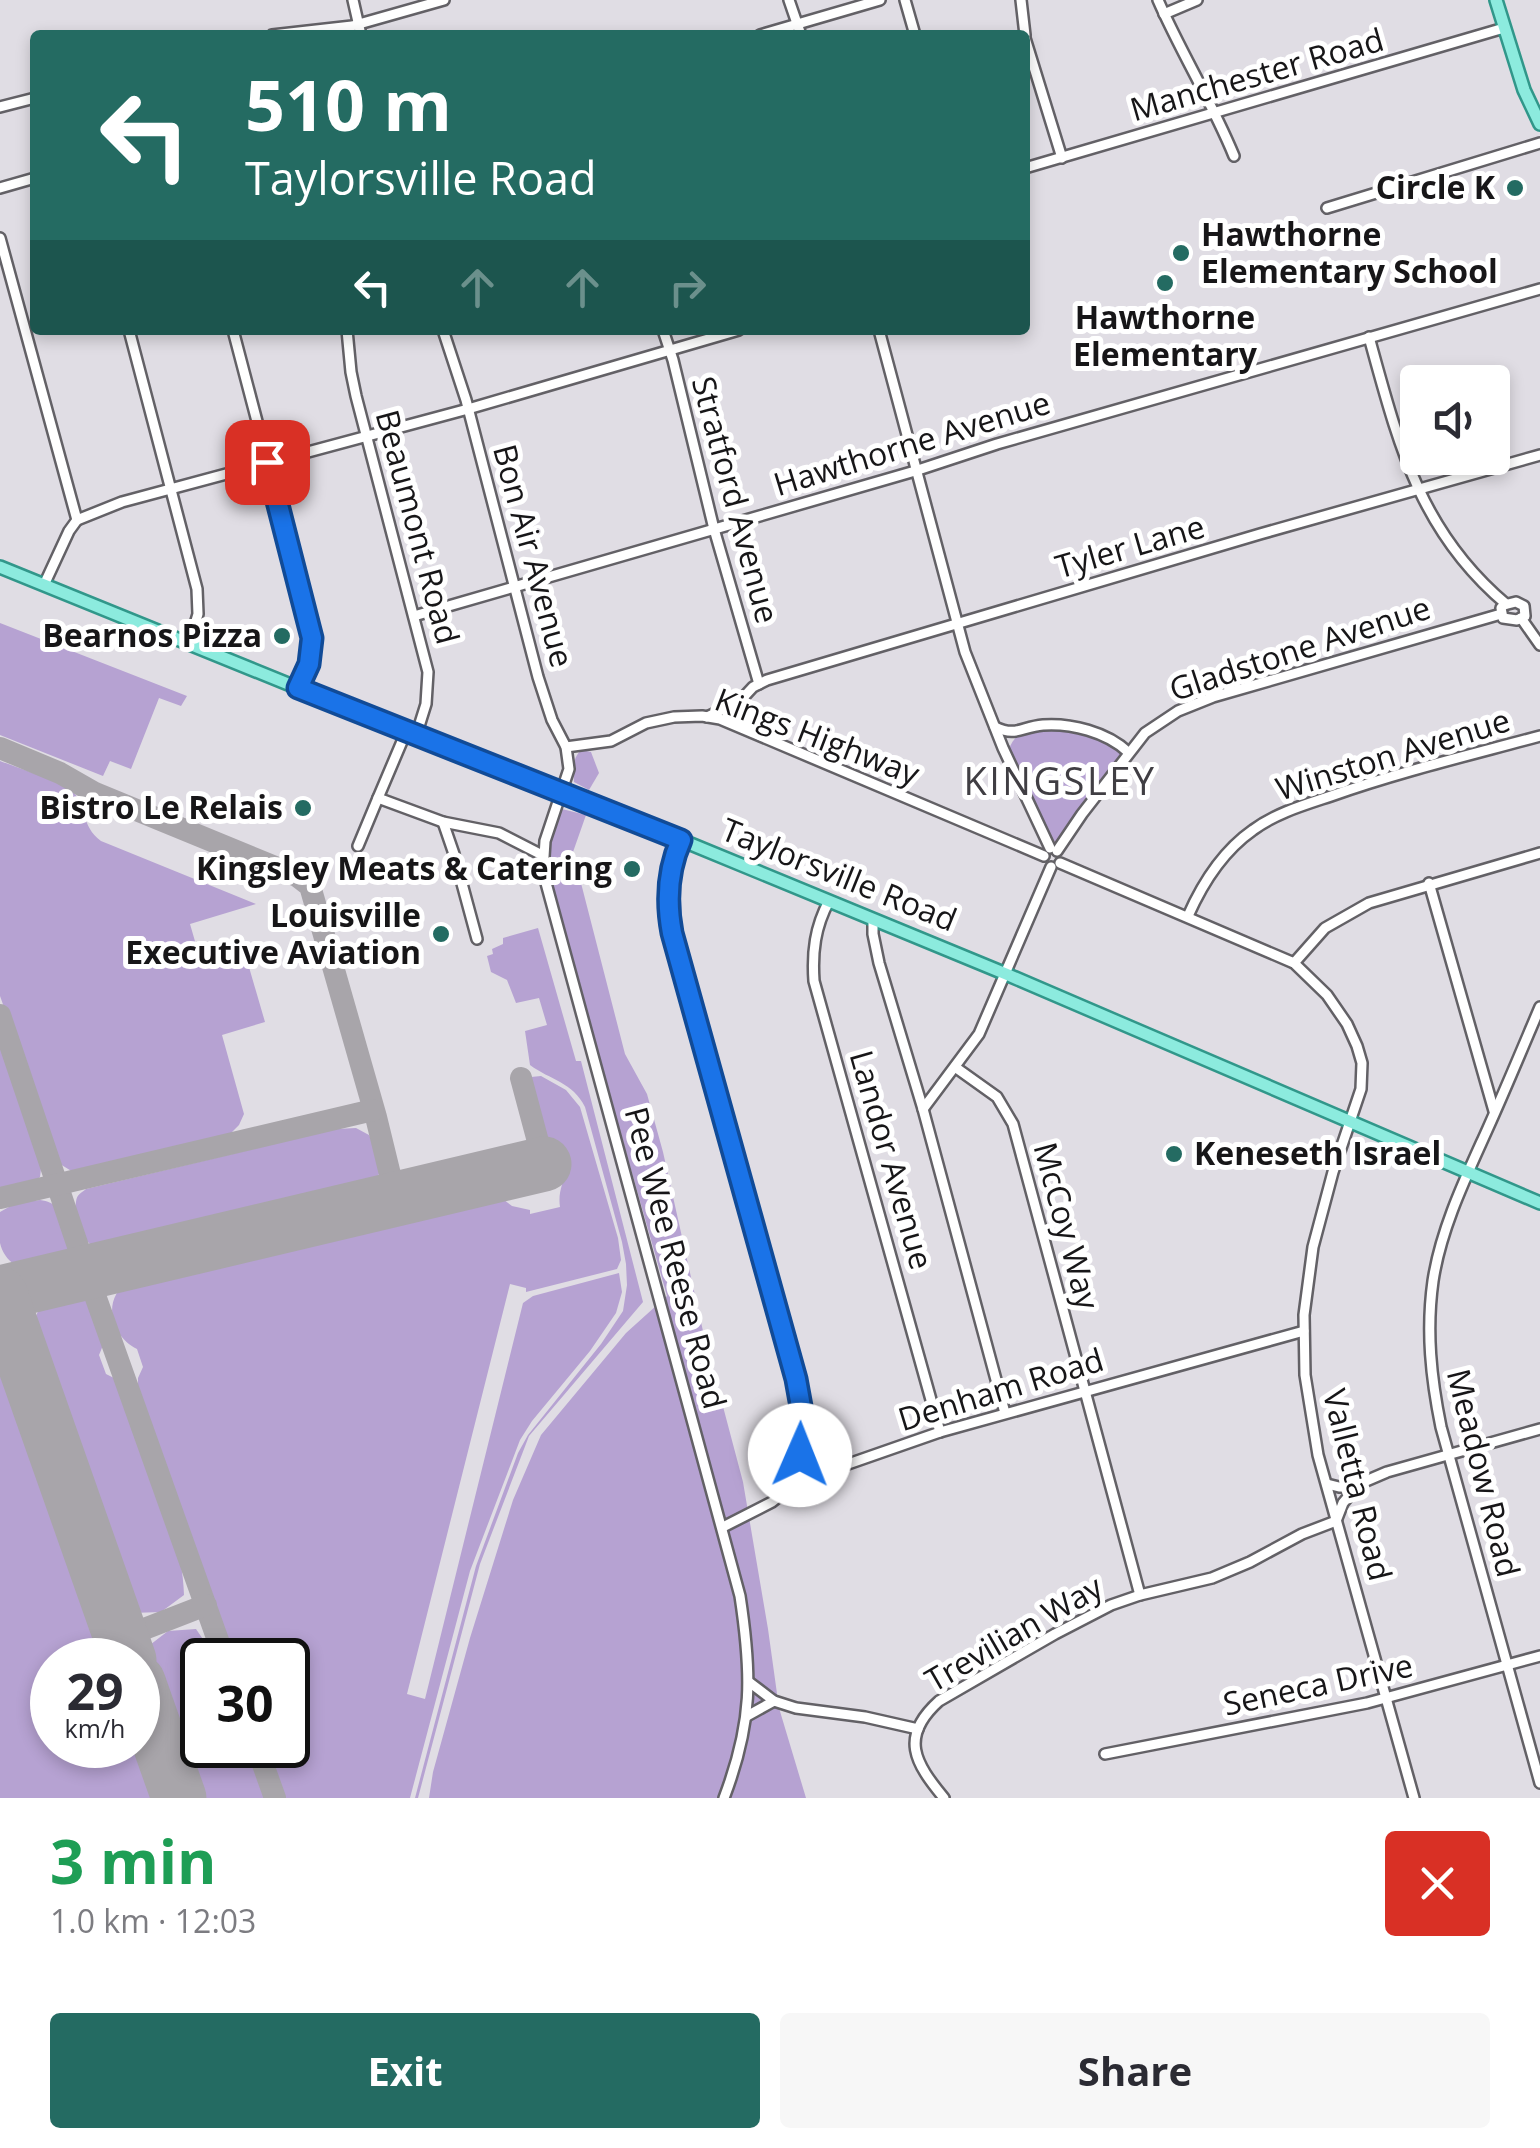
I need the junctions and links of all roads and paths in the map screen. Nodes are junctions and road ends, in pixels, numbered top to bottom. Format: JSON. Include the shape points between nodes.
{"nodes":[{"id":1,"x":353,"y":0,"type":"edge"},
{"id":2,"x":444,"y":0,"type":"edge"},
{"id":3,"x":789,"y":0,"type":"edge"},
{"id":4,"x":880,"y":0,"type":"edge"},
{"id":5,"x":905,"y":0,"type":"edge"},
{"id":6,"x":1021,"y":0,"type":"edge"},
{"id":7,"x":1158,"y":0,"type":"edge"},
{"id":8,"x":1197,"y":0,"type":"edge"},
{"id":9,"x":1496,"y":0,"type":"edge"},
{"id":10,"x":1164,"y":14,"type":"junction"},
{"id":11,"x":1504,"y":28,"type":"junction"},
{"id":12,"x":360,"y":30,"type":"edge"},
{"id":13,"x":799,"y":30,"type":"edge"},
{"id":14,"x":914,"y":30,"type":"edge"},
{"id":15,"x":1024,"y":30,"type":"edge"},
{"id":16,"x":1030,"y":52,"type":"edge"},
{"id":17,"x":30,"y":99,"type":"edge"},
{"id":18,"x":0,"y":107,"type":"edge"},
{"id":19,"x":1216,"y":113,"type":"junction"},
{"id":20,"x":1540,"y":124,"type":"edge"},
{"id":21,"x":1540,"y":143,"type":"edge"},
{"id":22,"x":1234,"y":156,"type":"dead end"},
{"id":23,"x":1062,"y":158,"type":"junction"},
{"id":24,"x":1030,"y":167,"type":"edge"},
{"id":25,"x":30,"y":179,"type":"edge"},
{"id":26,"x":0,"y":188,"type":"edge"},
{"id":27,"x":1326,"y":208,"type":"dead end"},
{"id":28,"x":0,"y":238,"type":"edge"},
{"id":29,"x":1540,"y":288,"type":"edge"},
{"id":30,"x":130,"y":335,"type":"edge"},
{"id":31,"x":233,"y":335,"type":"edge"},
{"id":32,"x":348,"y":335,"type":"edge"},
{"id":33,"x":445,"y":335,"type":"edge"},
{"id":34,"x":664,"y":335,"type":"edge"},
{"id":35,"x":722,"y":335,"type":"edge"},
{"id":36,"x":880,"y":335,"type":"edge"},
{"id":37,"x":1369,"y":338,"type":"junction"},
{"id":38,"x":669,"y":351,"type":"junction"},
{"id":39,"x":468,"y":409,"type":"junction"},
{"id":40,"x":366,"y":436,"type":"junction"},
{"id":41,"x":1540,"y":455,"type":"edge"},
{"id":42,"x":267,"y":462,"type":"junction"},
{"id":43,"x":915,"y":470,"type":"junction"},
{"id":44,"x":172,"y":488,"type":"junction"},
{"id":45,"x":1418,"y":490,"type":"junction"},
{"id":46,"x":76,"y":520,"type":"junction"},
{"id":47,"x":714,"y":529,"type":"junction"},
{"id":48,"x":0,"y":567,"type":"edge"},
{"id":49,"x":44,"y":585,"type":"junction"},
{"id":50,"x":514,"y":587,"type":"junction"},
{"id":51,"x":1540,"y":602,"type":"edge"},
{"id":52,"x":1525,"y":607,"type":"junction"},
{"id":53,"x":1503,"y":609,"type":"junction"},
{"id":54,"x":414,"y":616,"type":"junction"},
{"id":55,"x":1521,"y":618,"type":"junction"},
{"id":56,"x":958,"y":625,"type":"junction"},
{"id":57,"x":189,"y":644,"type":"junction"},
{"id":58,"x":1540,"y":645,"type":"edge"},
{"id":59,"x":758,"y":684,"type":"junction"},
{"id":60,"x":298,"y":688,"type":"junction"},
{"id":61,"x":740,"y":701,"type":"junction"},
{"id":62,"x":707,"y":717,"type":"junction"},
{"id":63,"x":995,"y":727,"type":"junction"},
{"id":64,"x":1012,"y":733,"type":"junction"},
{"id":65,"x":411,"y":734,"type":"junction"},
{"id":66,"x":754,"y":734,"type":"junction"},
{"id":67,"x":1540,"y":736,"type":"edge"},
{"id":68,"x":566,"y":746,"type":"junction"},
{"id":69,"x":1004,"y":748,"type":"junction"},
{"id":70,"x":1128,"y":752,"type":"junction"},
{"id":71,"x":560,"y":792,"type":"junction"},
{"id":72,"x":378,"y":798,"type":"junction"},
{"id":73,"x":442,"y":822,"type":"junction"},
{"id":74,"x":681,"y":840,"type":"junction"},
{"id":75,"x":358,"y":846,"type":"dead end"},
{"id":76,"x":1050,"y":852,"type":"junction"},
{"id":77,"x":1540,"y":852,"type":"edge"},
{"id":78,"x":542,"y":855,"type":"junction"},
{"id":79,"x":1056,"y":865,"type":"junction"},
{"id":80,"x":1429,"y":884,"type":"junction"},
{"id":81,"x":830,"y":901,"type":"junction"},
{"id":82,"x":1188,"y":916,"type":"junction"},
{"id":83,"x":873,"y":919,"type":"junction"},
{"id":84,"x":478,"y":939,"type":"dead end"},
{"id":85,"x":1294,"y":962,"type":"junction"},
{"id":86,"x":1006,"y":974,"type":"junction"},
{"id":87,"x":1540,"y":1007,"type":"edge"},
{"id":88,"x":956,"y":1067,"type":"junction"},
{"id":89,"x":1485,"y":1078,"type":"junction"},
{"id":90,"x":1509,"y":1078,"type":"junction"},
{"id":91,"x":923,"y":1110,"type":"junction"},
{"id":92,"x":1494,"y":1114,"type":"junction"},
{"id":93,"x":1351,"y":1122,"type":"junction"},
{"id":94,"x":1468,"y":1173,"type":"junction"},
{"id":95,"x":1540,"y":1203,"type":"edge"},
{"id":96,"x":1304,"y":1331,"type":"junction"},
{"id":97,"x":1085,"y":1390,"type":"junction"},
{"id":98,"x":1006,"y":1413,"type":"junction"},
{"id":99,"x":1540,"y":1429,"type":"edge"},
{"id":100,"x":940,"y":1432,"type":"junction"},
{"id":101,"x":1448,"y":1455,"type":"junction"},
{"id":102,"x":1327,"y":1484,"type":"junction"},
{"id":103,"x":1359,"y":1484,"type":"junction"},
{"id":104,"x":792,"y":1486,"type":"junction"},
{"id":105,"x":1336,"y":1521,"type":"junction"},
{"id":106,"x":723,"y":1527,"type":"junction"},
{"id":107,"x":1140,"y":1595,"type":"junction"},
{"id":108,"x":1540,"y":1656,"type":"edge"},
{"id":109,"x":1507,"y":1665,"type":"junction"},
{"id":110,"x":749,"y":1682,"type":"junction"},
{"id":111,"x":1386,"y":1699,"type":"junction"},
{"id":112,"x":774,"y":1701,"type":"junction"},
{"id":113,"x":747,"y":1716,"type":"junction"},
{"id":114,"x":918,"y":1729,"type":"junction"},
{"id":115,"x":1105,"y":1754,"type":"dead end"},
{"id":116,"x":1540,"y":1783,"type":"edge"},
{"id":117,"x":1412,"y":1795,"type":"edge"},
{"id":118,"x":724,"y":1798,"type":"edge"},
{"id":119,"x":944,"y":1798,"type":"edge"}],
"edges":[{"from":1,"to":12,"type":"street"},
{"from":2,"to":12,"type":"street"},
{"from":3,"to":13,"type":"street"},
{"from":4,"to":13,"type":"street"},
{"from":5,"to":14,"type":"street"},
{"from":6,"to":15,"type":"street"},
{"from":7,"to":10,"type":"street"},
{"from":8,"to":10,"type":"street"},
{"from":9,"to":11,"type":"main road"},
{"from":10,"to":19,"type":"street"},
{"from":11,"to":19,"type":"street","name":"Manchester Road"},
{"from":11,"to":20,"type":"main road"},
{"from":16,"to":23,"type":"street"},
{"from":17,"to":18,"type":"street"},
{"from":19,"to":22,"type":"street"},
{"from":19,"to":23,"type":"street","name":"Manchester Road"},
{"from":21,"to":27,"type":"street"},
{"from":23,"to":24,"type":"street","name":"Manchester Road"},
{"from":25,"to":26,"type":"street"},
{"from":28,"to":46,"type":"street"},
{"from":29,"to":37,"type":"street","name":"Hawthorne Avenue"},
{"from":30,"to":44,"type":"street"},
{"from":31,"to":42,"type":"street"},
{"from":32,"to":40,"type":"street","name":"Beaumont Road"},
{"from":33,"to":39,"type":"street","name":"Bon Air Avenue"},
{"from":34,"to":38,"type":"street","name":"Stratford Avenue"},
{"from":35,"to":38,"type":"street"},
{"from":36,"to":43,"type":"street"},
{"from":37,"to":43,"type":"street","name":"Hawthorne Avenue"},
{"from":37,"to":45,"type":"street"},
{"from":38,"to":39,"type":"street"},
{"from":38,"to":47,"type":"street","name":"Stratford Avenue"},
{"from":39,"to":40,"type":"street"},
{"from":39,"to":50,"type":"street","name":"Bon Air Avenue"},
{"from":40,"to":42,"type":"street"},
{"from":40,"to":54,"type":"street","name":"Beaumont Road"},
{"from":41,"to":45,"type":"street","name":"Tyler Lane"},
{"from":42,"to":44,"type":"street"},
{"from":42,"to":60,"type":"street","via":[[312,638]]},
{"from":43,"to":47,"type":"street","name":"Hawthorne Avenue"},
{"from":43,"to":56,"type":"street"},
{"from":44,"to":46,"type":"street"},
{"from":44,"to":57,"type":"street","via":[[199,599]]},
{"from":45,"to":53,"type":"street","via":[[1456,554]]},
{"from":45,"to":56,"type":"street","name":"Tyler Lane"},
{"from":46,"to":49,"type":"street"},
{"from":47,"to":50,"type":"street","name":"Hawthorne Avenue"},
{"from":47,"to":59,"type":"street","name":"Stratford Avenue"},
{"from":48,"to":49,"type":"main road","name":"Taylorsville Road"},
{"from":49,"to":57,"type":"main road","name":"Taylorsville Road"},
{"from":50,"to":54,"type":"street","name":"Hawthorne Avenue"},
{"from":50,"to":68,"type":"street","name":"Bon Air Avenue","via":[[547,704]]},
{"from":51,"to":52,"type":"street"},
{"from":52,"to":53,"type":"street","via":[[1516,602]]},
{"from":52,"to":55,"type":"street"},
{"from":53,"to":55,"type":"street","via":[[1506,619]]},
{"from":53,"to":70,"type":"street","name":"Gladstone Avenue","via":[[1196,703],[1144,732]]},
{"from":54,"to":65,"type":"street","name":"Beaumont Road","via":[[429,680]]},
{"from":55,"to":58,"type":"street"},
{"from":56,"to":59,"type":"street","name":"Tyler Lane"},
{"from":56,"to":63,"type":"street"},
{"from":57,"to":60,"type":"main road","name":"Taylorsville Road"},
{"from":59,"to":61,"type":"street","name":"Tyler Lane"},
{"from":60,"to":65,"type":"main road","name":"Taylorsville Road"},
{"from":61,"to":62,"type":"street","name":"Tyler Lane"},
{"from":61,"to":66,"type":"street"},
{"from":62,"to":66,"type":"street","name":"Kings Highway"},
{"from":62,"to":68,"type":"street","name":"Kings Highway","via":[[660,720],[611,741]]},
{"from":63,"to":64,"type":"street"},
{"from":63,"to":69,"type":"street"},
{"from":64,"to":69,"type":"street"},
{"from":64,"to":70,"type":"street","via":[[1070,727]]},
{"from":65,"to":71,"type":"main road","name":"Taylorsville Road"},
{"from":65,"to":72,"type":"street","name":"Beaumont Road"},
{"from":66,"to":76,"type":"street","name":"Kings Highway"},
{"from":67,"to":82,"type":"street","name":"Winston Avenue","via":[[1358,786],[1265,822],[1222,859]]},
{"from":68,"to":71,"type":"street","via":[[569,769]]},
{"from":69,"to":76,"type":"street"},
{"from":70,"to":76,"type":"street","name":"Gladstone Avenue"},
{"from":71,"to":74,"type":"main road","name":"Taylorsville Road"},
{"from":71,"to":78,"type":"street","name":"Pee Wee Reese Road"},
{"from":72,"to":73,"type":"street"},
{"from":72,"to":75,"type":"street","name":"Beaumont Road"},
{"from":73,"to":78,"type":"street","via":[[499,833]]},
{"from":73,"to":84,"type":"street"},
{"from":74,"to":81,"type":"main road","name":"Taylorsville Road"},
{"from":74,"to":104,"type":"street","via":[[668,911],[798,1390],[804,1435]]},
{"from":76,"to":79,"type":"street"},
{"from":77,"to":80,"type":"street"},
{"from":78,"to":106,"type":"street","name":"Pee Wee Reese Road"},
{"from":79,"to":82,"type":"street"},
{"from":79,"to":86,"type":"street"},
{"from":80,"to":85,"type":"street","via":[[1350,912]]},
{"from":80,"to":89,"type":"street"},
{"from":81,"to":83,"type":"main road","name":"Taylorsville Road"},
{"from":81,"to":100,"type":"street","name":"Landor Avenue","via":[[814,943],[816,991]]},
{"from":82,"to":85,"type":"street"},
{"from":83,"to":86,"type":"main road","name":"Taylorsville Road"},
{"from":83,"to":91,"type":"street","via":[[879,963]]},
{"from":85,"to":93,"type":"street","via":[[1327,995],[1357,1046],[1363,1080]]},
{"from":86,"to":88,"type":"street"},
{"from":86,"to":93,"type":"main road","name":"Taylorsville Road"},
{"from":87,"to":90,"type":"street","name":"Meadow Road"},
{"from":88,"to":91,"type":"street"},
{"from":88,"to":97,"type":"street","name":"McCoy Way","via":[[997,1097],[1010,1117]]},
{"from":89,"to":90,"type":"street"},
{"from":89,"to":92,"type":"street"},
{"from":90,"to":92,"type":"street","name":"Meadow Road"},
{"from":91,"to":98,"type":"street"},
{"from":92,"to":94,"type":"street","name":"Meadow Road"},
{"from":93,"to":94,"type":"main road","name":"Taylorsville Road"},
{"from":93,"to":96,"type":"street","name":"Valletta Road","via":[[1313,1247]]},
{"from":94,"to":95,"type":"main road","name":"Taylorsville Road"},
{"from":94,"to":101,"type":"street","name":"Meadow Road","via":[[1439,1252],[1431,1300],[1430,1368]]},
{"from":96,"to":97,"type":"street","name":"Denham Road"},
{"from":96,"to":102,"type":"street","name":"Valletta Road","via":[[1312,1429]]},
{"from":97,"to":98,"type":"street","name":"Denham Road"},
{"from":97,"to":107,"type":"street","name":"McCoy Way"},
{"from":98,"to":100,"type":"street","name":"Denham Road"},
{"from":99,"to":101,"type":"street"},
{"from":100,"to":104,"type":"street","name":"Denham Road"},
{"from":101,"to":103,"type":"street"},
{"from":101,"to":109,"type":"street","name":"Meadow Road"},
{"from":102,"to":103,"type":"street"},
{"from":102,"to":105,"type":"street","name":"Valletta Road"},
{"from":103,"to":105,"type":"street"},
{"from":104,"to":106,"type":"street","name":"Denham Road"},
{"from":105,"to":107,"type":"street","name":"Trevilian Way","via":[[1212,1578]]},
{"from":105,"to":111,"type":"street","name":"Valletta Road"},
{"from":106,"to":110,"type":"street","name":"Pee Wee Reese Road","via":[[740,1596]]},
{"from":107,"to":114,"type":"street","name":"Trevilian Way","via":[[1084,1618],[945,1697]]},
{"from":108,"to":109,"type":"street","name":"Seneca Drive"},
{"from":109,"to":111,"type":"street","name":"Seneca Drive"},
{"from":109,"to":116,"type":"street","name":"Meadow Road"},
{"from":110,"to":112,"type":"street","name":"Trevilian Way"},
{"from":110,"to":113,"type":"street","name":"Pee Wee Reese Road"},
{"from":111,"to":115,"type":"street","name":"Seneca Drive"},
{"from":111,"to":117,"type":"street","name":"Valletta Road"},
{"from":112,"to":113,"type":"street"},
{"from":112,"to":114,"type":"street","name":"Trevilian Way"},
{"from":113,"to":118,"type":"street","name":"Pee Wee Reese Road"},
{"from":114,"to":119,"type":"street","via":[[920,1765]]}]}
